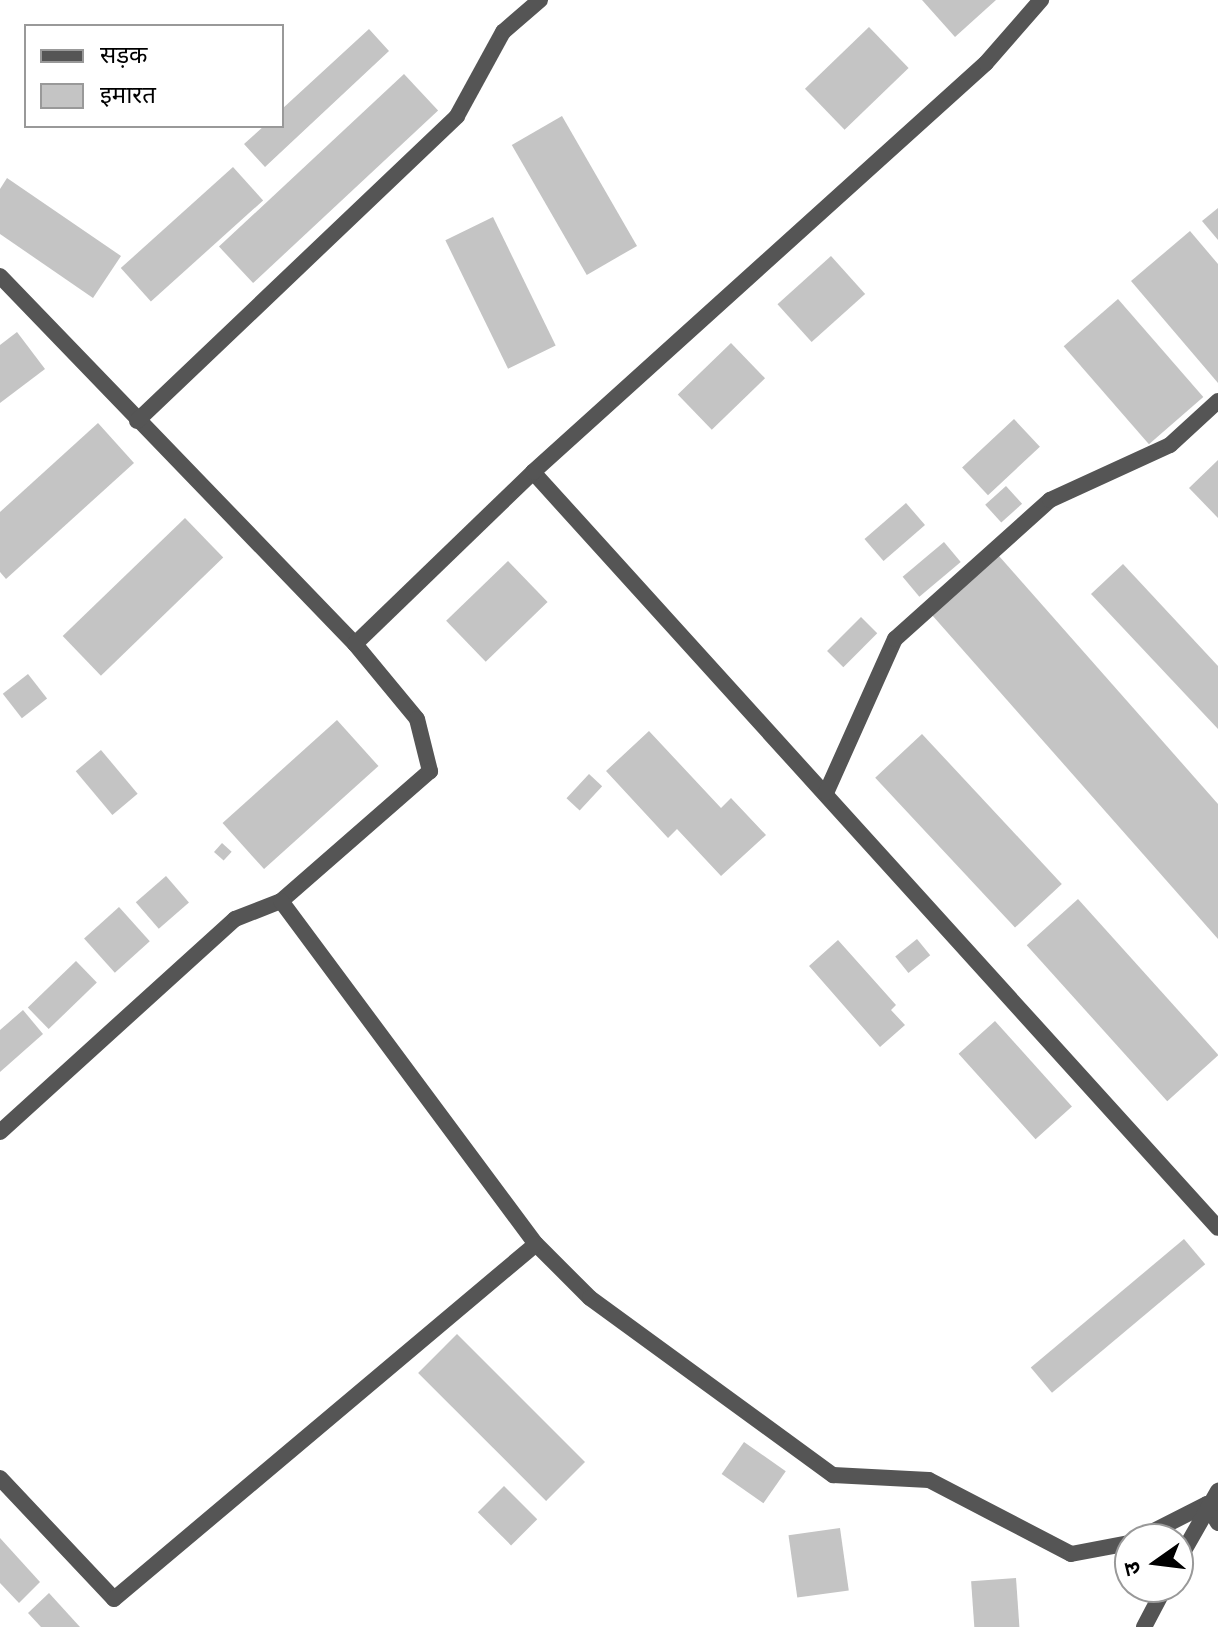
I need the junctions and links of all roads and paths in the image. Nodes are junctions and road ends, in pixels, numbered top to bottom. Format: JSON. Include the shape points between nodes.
{"nodes":[{"id":1,"x":540,"y":0,"type":"edge"},
{"id":2,"x":1041,"y":0,"type":"edge"},
{"id":3,"x":0,"y":276,"type":"edge"},
{"id":4,"x":1218,"y":401,"type":"edge"},
{"id":5,"x":137,"y":421,"type":"junction"},
{"id":6,"x":533,"y":472,"type":"junction"},
{"id":7,"x":355,"y":644,"type":"junction"},
{"id":8,"x":826,"y":793,"type":"junction"},
{"id":9,"x":281,"y":901,"type":"junction"},
{"id":10,"x":0,"y":1132,"type":"edge"},
{"id":11,"x":1218,"y":1228,"type":"edge"},
{"id":12,"x":536,"y":1244,"type":"junction"},
{"id":13,"x":0,"y":1478,"type":"edge"},
{"id":14,"x":1213,"y":1497,"type":"edge"},
{"id":15,"x":1167,"y":1523,"type":"edge"},
{"id":16,"x":1218,"y":1523,"type":"edge"},
{"id":17,"x":1194,"y":1532,"type":"edge"},
{"id":18,"x":1114,"y":1546,"type":"edge"},
{"id":19,"x":1157,"y":1603,"type":"edge"},
{"id":20,"x":1144,"y":1627,"type":"edge"}],
"edges":[{"from":1,"to":5,"type":"street","via":[[503,32],[457,116]]},
{"from":2,"to":6,"type":"street","via":[[986,63]]},
{"from":3,"to":5,"type":"street"},
{"from":4,"to":8,"type":"street","via":[[1170,445],[1050,500],[895,639]]},
{"from":5,"to":7,"type":"street"},
{"from":6,"to":7,"type":"street"},
{"from":6,"to":8,"type":"street"},
{"from":7,"to":9,"type":"street","via":[[417,719],[430,771]]},
{"from":8,"to":11,"type":"street"},
{"from":9,"to":10,"type":"street","via":[[235,919]]},
{"from":9,"to":12,"type":"street"},
{"from":12,"to":13,"type":"street","via":[[114,1599]]},
{"from":12,"to":18,"type":"street","via":[[590,1298],[833,1475],[929,1480],[1071,1554]]},
{"from":14,"to":15,"type":"street"},
{"from":14,"to":16,"type":"street"},
{"from":14,"to":17,"type":"street"},
{"from":19,"to":20,"type":"street"}]}
